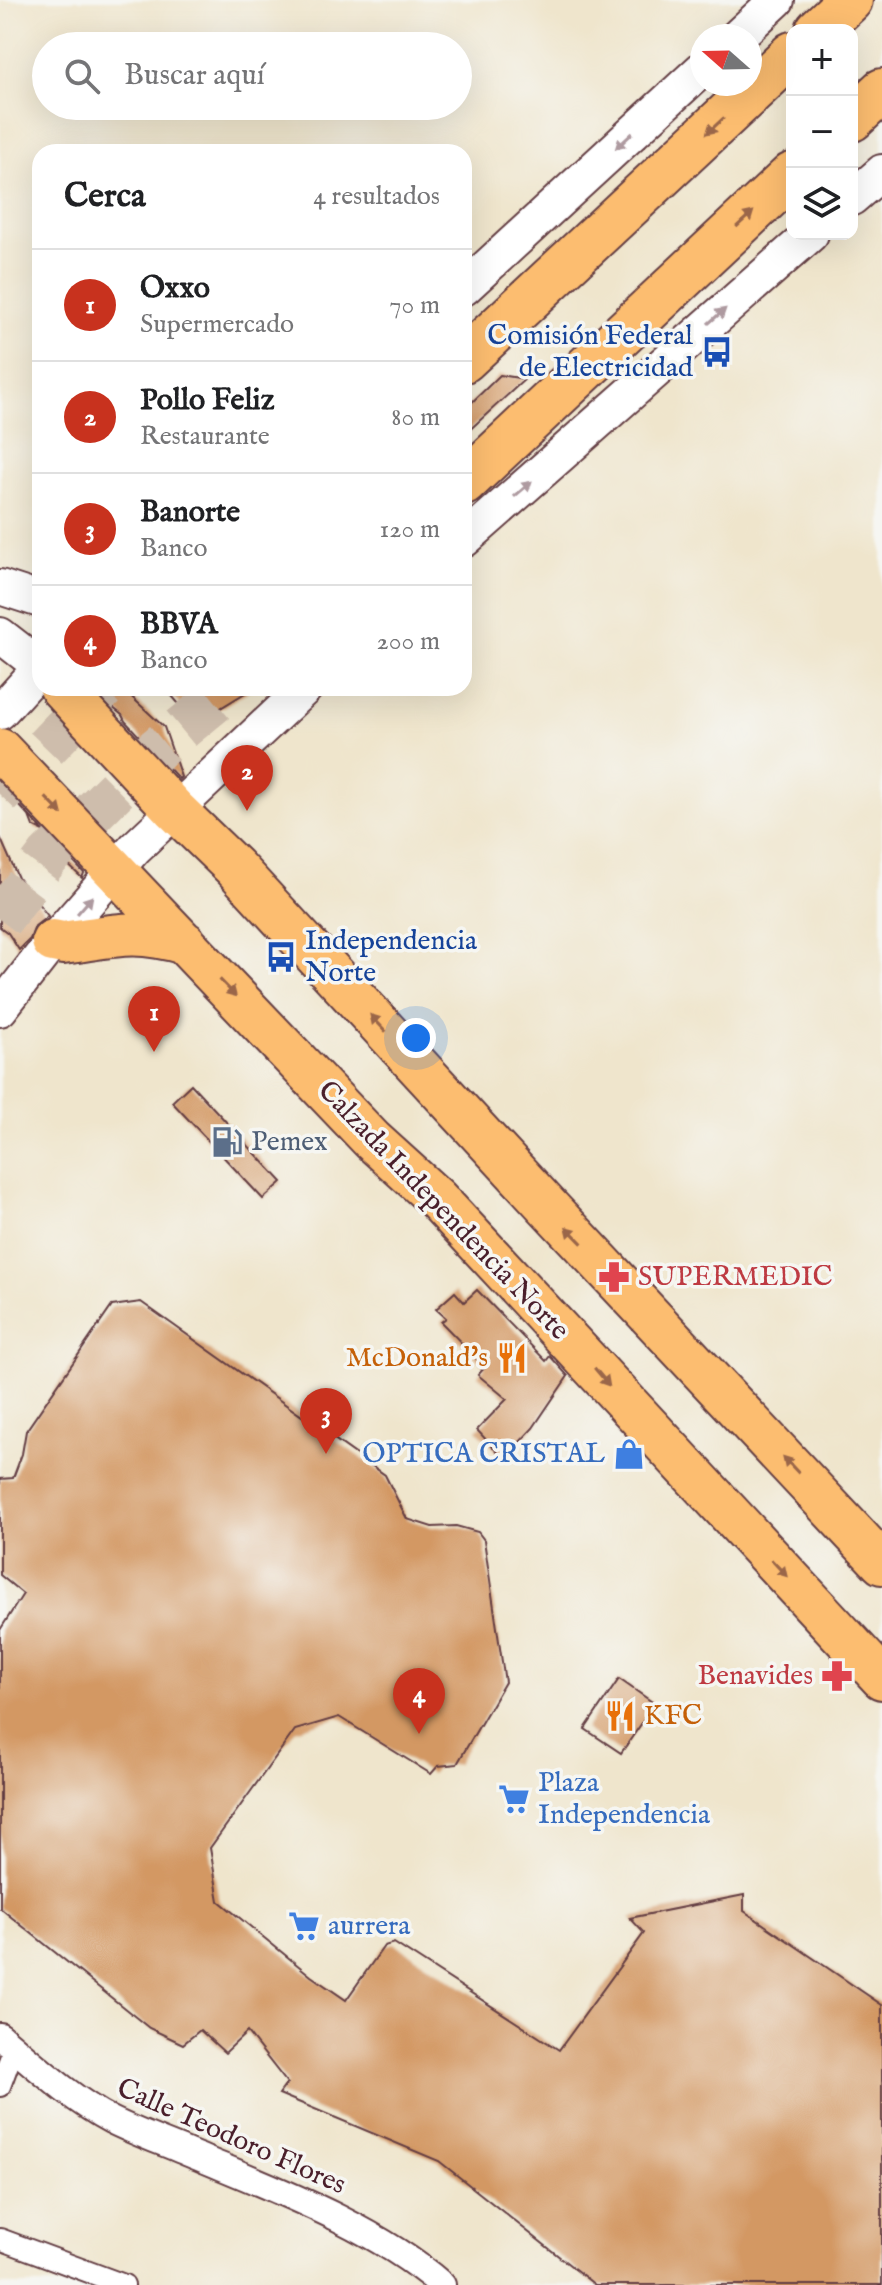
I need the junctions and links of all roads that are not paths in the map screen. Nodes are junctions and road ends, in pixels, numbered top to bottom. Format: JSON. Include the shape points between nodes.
{"nodes":[{"id":1,"x":777,"y":0,"type":"edge"},
{"id":2,"x":850,"y":0,"type":"edge"},
{"id":3,"x":751,"y":24,"type":"edge"},
{"id":4,"x":824,"y":24,"type":"edge"},
{"id":5,"x":786,"y":60,"type":"edge"},
{"id":6,"x":690,"y":80,"type":"edge"},
{"id":7,"x":882,"y":91,"type":"edge"},
{"id":8,"x":858,"y":113,"type":"edge"},
{"id":9,"x":882,"y":172,"type":"edge"},
{"id":10,"x":786,"y":181,"type":"edge"},
{"id":11,"x":858,"y":193,"type":"edge"},
{"id":12,"x":804,"y":240,"type":"edge"},
{"id":13,"x":472,"y":281,"type":"edge"},
{"id":14,"x":472,"y":353,"type":"edge"},
{"id":15,"x":472,"y":475,"type":"edge"},
{"id":16,"x":472,"y":533,"type":"edge"},
{"id":17,"x":0,"y":587,"type":"edge"},
{"id":18,"x":32,"y":597,"type":"edge"},
{"id":19,"x":0,"y":635,"type":"edge"},
{"id":20,"x":32,"y":661,"type":"edge"},
{"id":21,"x":32,"y":676,"type":"edge"},
{"id":22,"x":68,"y":696,"type":"edge"},
{"id":23,"x":267,"y":696,"type":"edge"},
{"id":24,"x":297,"y":696,"type":"edge"},
{"id":25,"x":0,"y":712,"type":"edge"},
{"id":26,"x":251,"y":739,"type":"junction"},
{"id":27,"x":0,"y":750,"type":"edge"},
{"id":28,"x":174,"y":809,"type":"junction"},
{"id":29,"x":117,"y":870,"type":"junction"},
{"id":30,"x":185,"y":943,"type":"junction"},
{"id":31,"x":44,"y":952,"type":"junction"},
{"id":32,"x":0,"y":981,"type":"edge"},
{"id":33,"x":0,"y":1009,"type":"edge"},
{"id":34,"x":882,"y":1563,"type":"edge"},
{"id":35,"x":882,"y":1678,"type":"edge"},
{"id":36,"x":7,"y":2042,"type":"edge"},
{"id":37,"x":0,"y":2086,"type":"edge"},
{"id":38,"x":0,"y":2239,"type":"edge"},
{"id":39,"x":124,"y":2285,"type":"edge"},
{"id":40,"x":442,"y":2285,"type":"edge"}],
"edges":[{"from":1,"to":3,"type":"street"},
{"from":2,"to":4,"type":"highway"},
{"from":5,"to":14,"type":"highway","one_way":true},
{"from":6,"to":13,"type":"street","one_way":true},
{"from":7,"to":8,"type":"highway"},
{"from":9,"to":11,"type":"street"},
{"from":15,"to":10,"type":"highway","one_way":true},
{"from":16,"to":12,"type":"street","one_way":true},
{"from":17,"to":18,"type":"street"},
{"from":19,"to":20,"type":"street"},
{"from":21,"to":25,"type":"street"},
{"from":22,"to":28,"type":"main road"},
{"from":23,"to":26,"type":"street","via":[[266,715]]},
{"from":24,"to":26,"type":"street"},
{"from":26,"to":28,"type":"street"},
{"from":27,"to":29,"type":"main road","name":"Calzada Independencia Norte","one_way":true},
{"from":28,"to":29,"type":"street"},
{"from":34,"to":28,"type":"main road","one_way":true,"via":[[234,867]]},
{"from":29,"to":30,"type":"main road","name":"Calzada Independencia Norte"},
{"from":31,"to":29,"type":"street","one_way":true},
{"from":30,"to":31,"type":"main road","via":[[131,932],[63,943]]},
{"from":30,"to":35,"type":"main road","name":"Calzada Independencia Norte","one_way":true,"via":[[372,1140],[436,1198]]},
{"from":31,"to":32,"type":"street"},
{"from":31,"to":33,"type":"street"},
{"from":36,"to":37,"type":"street"},
{"from":36,"to":40,"type":"street","name":"Calle Teodoro Flores","via":[[82,2104],[114,2122],[367,2234],[417,2263]]},
{"from":38,"to":39,"type":"street"}]}
